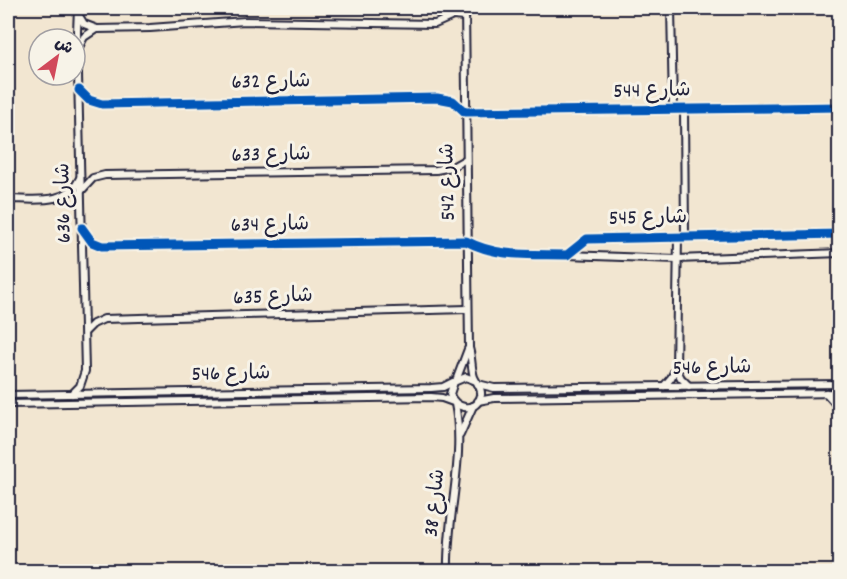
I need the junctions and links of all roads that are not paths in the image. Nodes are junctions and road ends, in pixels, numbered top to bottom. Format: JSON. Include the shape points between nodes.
{"nodes":[{"id":1,"x":454,"y":8,"type":"edge"},
{"id":2,"x":465,"y":8,"type":"edge"},
{"id":3,"x":672,"y":8,"type":"edge"},
{"id":4,"x":78,"y":10,"type":"edge"},
{"id":5,"x":453,"y":16,"type":"junction"},
{"id":6,"x":464,"y":16,"type":"junction"},
{"id":7,"x":78,"y":27,"type":"edge"},
{"id":8,"x":97,"y":29,"type":"junction"},
{"id":9,"x":87,"y":35,"type":"edge"},
{"id":10,"x":79,"y":87,"type":"edge"},
{"id":11,"x":79,"y":90,"type":"junction"},
{"id":12,"x":840,"y":108,"type":"edge"},
{"id":13,"x":673,"y":109,"type":"junction"},
{"id":14,"x":684,"y":109,"type":"junction"},
{"id":15,"x":465,"y":112,"type":"junction"},
{"id":16,"x":465,"y":159,"type":"junction"},
{"id":17,"x":81,"y":178,"type":"junction"},
{"id":18,"x":81,"y":191,"type":"junction"},
{"id":19,"x":8,"y":200,"type":"edge"},
{"id":20,"x":82,"y":228,"type":"junction"},
{"id":21,"x":840,"y":234,"type":"edge"},
{"id":22,"x":681,"y":237,"type":"junction"},
{"id":23,"x":466,"y":241,"type":"junction"},
{"id":24,"x":840,"y":253,"type":"edge"},
{"id":25,"x":567,"y":255,"type":"junction"},
{"id":26,"x":677,"y":259,"type":"junction"},
{"id":27,"x":467,"y":309,"type":"junction"},
{"id":28,"x":85,"y":333,"type":"junction"},
{"id":29,"x":468,"y":348,"type":"junction"},
{"id":30,"x":676,"y":368,"type":"junction"},
{"id":31,"x":455,"y":381,"type":"junction"},
{"id":32,"x":477,"y":382,"type":"junction"},
{"id":33,"x":840,"y":384,"type":"edge"},
{"id":34,"x":664,"y":386,"type":"junction"},
{"id":35,"x":689,"y":386,"type":"junction"},
{"id":36,"x":826,"y":393,"type":"junction"},
{"id":37,"x":840,"y":393,"type":"edge"},
{"id":38,"x":72,"y":394,"type":"junction"},
{"id":39,"x":8,"y":395,"type":"edge"},
{"id":40,"x":454,"y":403,"type":"junction"},
{"id":41,"x":476,"y":403,"type":"junction"},
{"id":42,"x":8,"y":404,"type":"edge"},
{"id":43,"x":840,"y":412,"type":"edge"},
{"id":44,"x":459,"y":438,"type":"junction"},
{"id":45,"x":448,"y":572,"type":"edge"}],
"edges":[{"from":1,"to":5,"type":"street"},
{"from":2,"to":6,"type":"street","name":"شارع 542"},
{"from":3,"to":13,"type":"street","name":"شارع 544"},
{"from":4,"to":7,"type":"street","name":"شارع 636"},
{"from":4,"to":8,"type":"street","via":[[84,24]]},
{"from":5,"to":6,"type":"street"},
{"from":5,"to":8,"type":"street","via":[[435,24],[245,21]]},
{"from":6,"to":15,"type":"street","name":"شارع 542"},
{"from":8,"to":9,"type":"street"},
{"from":10,"to":11,"type":"street","name":"شارع 636"},
{"from":11,"to":15,"type":"street","name":"شارع 632","via":[[89,100],[102,104],[438,98],[453,101]]},
{"from":11,"to":17,"type":"street","name":"شارع 636"},
{"from":12,"to":14,"type":"street","name":"شارع 544"},
{"from":13,"to":14,"type":"street","name":"شارع 544"},
{"from":13,"to":15,"type":"street","name":"شارع 544"},
{"from":14,"to":22,"type":"street"},
{"from":15,"to":16,"type":"street","name":"شارع 542"},
{"from":16,"to":18,"type":"street","name":"شارع 633","via":[[436,170],[105,175],[93,178]]},
{"from":16,"to":23,"type":"street","name":"شارع 542"},
{"from":17,"to":18,"type":"street","name":"شارع 636"},
{"from":17,"to":19,"type":"street","via":[[73,191],[59,198]]},
{"from":18,"to":20,"type":"street","name":"شارع 636"},
{"from":20,"to":23,"type":"street","name":"شارع 634","via":[[92,242],[102,246]]},
{"from":20,"to":28,"type":"street","name":"شارع 636"},
{"from":21,"to":22,"type":"street","name":"شارع 545"},
{"from":22,"to":25,"type":"street","name":"شارع 545","via":[[587,239]]},
{"from":22,"to":26,"type":"street","name":"شارع 545"},
{"from":23,"to":25,"type":"street","via":[[502,254]]},
{"from":23,"to":27,"type":"street","name":"شارع 542"},
{"from":24,"to":26,"type":"street"},
{"from":25,"to":26,"type":"street"},
{"from":26,"to":30,"type":"street","name":"شارع 545"},
{"from":27,"to":28,"type":"street","name":"شارع 635","via":[[104,319]]},
{"from":27,"to":29,"type":"street","name":"شارع 542"},
{"from":28,"to":38,"type":"street","name":"شارع 636","via":[[84,376]]},
{"from":29,"to":31,"type":"street","name":"شارع 542"},
{"from":29,"to":32,"type":"street","name":"شارع 542"},
{"from":30,"to":34,"type":"street"},
{"from":30,"to":35,"type":"street"},
{"from":31,"to":32,"type":"street","via":[[466,377]]},
{"from":31,"to":38,"type":"street","name":"شارع 546","via":[[431,388]]},
{"from":31,"to":40,"type":"street","via":[[450,394]]},
{"from":32,"to":34,"type":"street","name":"شارع 546","via":[[494,388]]},
{"from":32,"to":41,"type":"street","via":[[481,390]]},
{"from":33,"to":35,"type":"street","name":"شارع 546"},
{"from":34,"to":35,"type":"street","name":"شارع 546"},
{"from":36,"to":37,"type":"street","name":"شارع 546"},
{"from":36,"to":41,"type":"street","name":"شارع 546","via":[[494,398]]},
{"from":36,"to":43,"type":"street"},
{"from":38,"to":39,"type":"street","name":"شارع 546"},
{"from":40,"to":41,"type":"street","via":[[462,408]]},
{"from":40,"to":42,"type":"street","name":"شارع 546","via":[[430,397]]},
{"from":40,"to":44,"type":"street","name":"شارع 38"},
{"from":41,"to":44,"type":"street","name":"شارع 38"},
{"from":44,"to":45,"type":"street","name":"شارع 38"}]}
